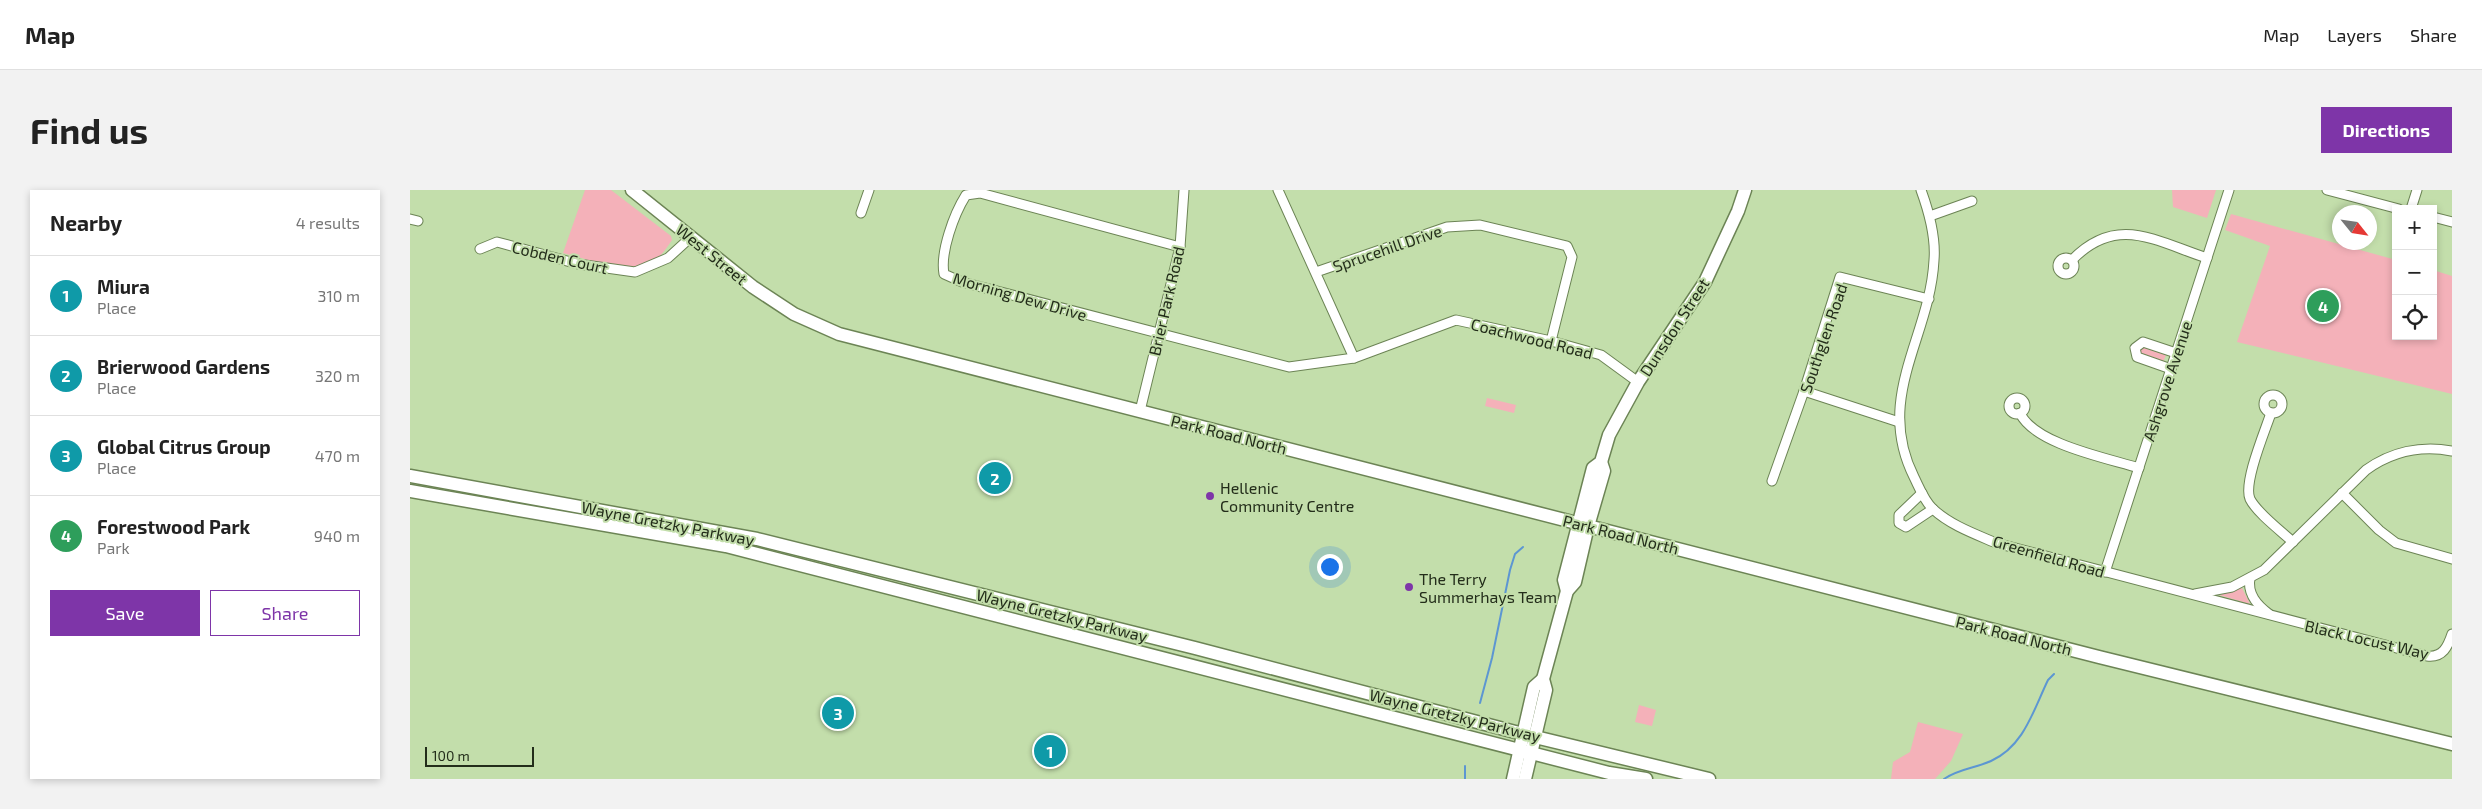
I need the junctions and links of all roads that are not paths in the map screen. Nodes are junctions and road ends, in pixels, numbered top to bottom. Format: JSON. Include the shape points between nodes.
{"nodes":[{"id":1,"x":632,"y":190,"type":"edge"},
{"id":2,"x":869,"y":190,"type":"edge"},
{"id":3,"x":1184,"y":190,"type":"edge"},
{"id":4,"x":1745,"y":190,"type":"edge"},
{"id":5,"x":1921,"y":190,"type":"edge"},
{"id":6,"x":2229,"y":190,"type":"edge"},
{"id":7,"x":2328,"y":190,"type":"edge"},
{"id":8,"x":2417,"y":190,"type":"edge"},
{"id":9,"x":1281,"y":191,"type":"edge"},
{"id":10,"x":1972,"y":201,"type":"dead end"},
{"id":11,"x":2412,"y":205,"type":"edge"},
{"id":12,"x":2392,"y":207,"type":"edge"},
{"id":13,"x":861,"y":213,"type":"dead end"},
{"id":14,"x":1930,"y":216,"type":"junction"},
{"id":15,"x":2437,"y":218,"type":"edge"},
{"id":16,"x":2452,"y":222,"type":"edge"},
{"id":17,"x":691,"y":237,"type":"junction"},
{"id":18,"x":1180,"y":247,"type":"junction"},
{"id":19,"x":480,"y":249,"type":"dead end"},
{"id":20,"x":2207,"y":258,"type":"junction"},
{"id":21,"x":2072,"y":260,"type":"dead end"},
{"id":22,"x":1316,"y":272,"type":"junction"},
{"id":23,"x":1929,"y":299,"type":"junction"},
{"id":24,"x":794,"y":314,"type":"joint"},
{"id":25,"x":1159,"y":335,"type":"junction"},
{"id":26,"x":1551,"y":341,"type":"junction"},
{"id":27,"x":2176,"y":353,"type":"junction"},
{"id":28,"x":1354,"y":358,"type":"junction"},
{"id":29,"x":2171,"y":369,"type":"junction"},
{"id":30,"x":1638,"y":382,"type":"junction"},
{"id":31,"x":1804,"y":391,"type":"junction"},
{"id":32,"x":1140,"y":411,"type":"junction"},
{"id":33,"x":2020,"y":413,"type":"dead end"},
{"id":34,"x":2271,"y":414,"type":"dead end"},
{"id":35,"x":1899,"y":422,"type":"junction"},
{"id":36,"x":2452,"y":451,"type":"edge"},
{"id":37,"x":2139,"y":468,"type":"junction"},
{"id":38,"x":410,"y":476,"type":"edge"},
{"id":39,"x":1772,"y":481,"type":"dead end"},
{"id":40,"x":410,"y":491,"type":"edge"},
{"id":41,"x":1922,"y":493,"type":"junction"},
{"id":42,"x":2342,"y":493,"type":"junction"},
{"id":43,"x":1933,"y":509,"type":"junction"},
{"id":44,"x":1582,"y":525,"type":"junction"},
{"id":45,"x":2293,"y":542,"type":"junction"},
{"id":46,"x":2452,"y":559,"type":"edge"},
{"id":47,"x":2106,"y":572,"type":"junction"},
{"id":48,"x":2250,"y":578,"type":"junction"},
{"id":49,"x":2190,"y":595,"type":"junction"},
{"id":50,"x":2271,"y":616,"type":"junction"},
{"id":51,"x":2452,"y":634,"type":"edge"},
{"id":52,"x":1529,"y":735,"type":"junction"},
{"id":53,"x":2452,"y":744,"type":"edge"},
{"id":54,"x":1525,"y":750,"type":"junction"},
{"id":55,"x":1513,"y":779,"type":"edge"},
{"id":56,"x":1525,"y":779,"type":"edge"},
{"id":57,"x":1646,"y":779,"type":"edge"},
{"id":58,"x":1709,"y":779,"type":"edge"}],
"edges":[{"from":1,"to":17,"type":"main road","name":"West Street"},
{"from":2,"to":13,"type":"street"},
{"from":3,"to":18,"type":"street","name":"Brier Park Road"},
{"from":4,"to":30,"type":"main road","name":"Dunsdon Street","via":[[1705,282]]},
{"from":5,"to":14,"type":"street","name":"Greenfield Road"},
{"from":6,"to":20,"type":"street","name":"Ashgrove Avenue"},
{"from":7,"to":12,"type":"street"},
{"from":8,"to":11,"type":"street"},
{"from":9,"to":22,"type":"street"},
{"from":10,"to":14,"type":"street"},
{"from":14,"to":23,"type":"street","name":"Greenfield Road","via":[[1934,259]]},
{"from":15,"to":16,"type":"street"},
{"from":17,"to":19,"type":"street","name":"Cobden Court","via":[[668,258],[635,272],[578,264],[496,242]]},
{"from":17,"to":24,"type":"main road","name":"West Street","via":[[748,284]]},
{"from":18,"to":25,"type":"street","name":"Brier Park Road"},
{"from":18,"to":25,"type":"street","name":"Morning Dew Drive","via":[[980,193],[966,195],[957,208],[942,263],[944,274],[962,282]]},
{"from":20,"to":21,"type":"street","via":[[2124,233],[2098,239]]},
{"from":20,"to":27,"type":"street","name":"Ashgrove Avenue"},
{"from":22,"to":26,"type":"street","name":"Sprucehill Drive","via":[[1446,227],[1480,226],[1567,246],[1572,257]]},
{"from":22,"to":28,"type":"street"},
{"from":23,"to":31,"type":"street","name":"Southglen Road","via":[[1840,277]]},
{"from":23,"to":35,"type":"street","name":"Greenfield Road","via":[[1902,386]]},
{"from":24,"to":32,"type":"main road","name":"Park Road North","via":[[839,334]]},
{"from":25,"to":28,"type":"street","name":"Coachwood Road","via":[[1289,367]]},
{"from":25,"to":32,"type":"street","name":"Brier Park Road"},
{"from":26,"to":28,"type":"street","name":"Coachwood Road","via":[[1456,320]]},
{"from":26,"to":30,"type":"street","name":"Coachwood Road","via":[[1602,355]]},
{"from":27,"to":29,"type":"street","name":"Ashgrove Avenue"},
{"from":27,"to":29,"type":"street","via":[[2142,342],[2135,348],[2137,357]]},
{"from":29,"to":37,"type":"street","name":"Ashgrove Avenue"},
{"from":30,"to":44,"type":"main road","name":"Dunsdon Street","via":[[1609,435],[1601,462],[1604,471]]},
{"from":31,"to":35,"type":"street"},
{"from":31,"to":39,"type":"street","name":"Southglen Road"},
{"from":32,"to":44,"type":"main road","name":"Park Road North"},
{"from":33,"to":37,"type":"street","via":[[2028,425],[2045,438]]},
{"from":34,"to":45,"type":"street","via":[[2248,494]]},
{"from":35,"to":41,"type":"street","name":"Greenfield Road","via":[[1905,459]]},
{"from":36,"to":42,"type":"street","name":"Greenfield Road","via":[[2424,449],[2392,456],[2366,470]]},
{"from":37,"to":47,"type":"street","name":"Ashgrove Avenue"},
{"from":38,"to":52,"type":"main road","name":"Wayne Gretzky Parkway","via":[[757,539]]},
{"from":40,"to":54,"type":"main road","name":"Wayne Gretzky Parkway","via":[[726,546]]},
{"from":41,"to":43,"type":"street","name":"Greenfield Road"},
{"from":41,"to":43,"type":"street","via":[[1899,515],[1899,523],[1906,527]]},
{"from":42,"to":45,"type":"street","name":"Greenfield Road"},
{"from":42,"to":46,"type":"street","via":[[2396,543]]},
{"from":43,"to":47,"type":"street","name":"Greenfield Road","via":[[1962,528],[1996,543]]},
{"from":44,"to":52,"type":"main road","name":"Dunsdon Street","via":[[1575,582],[1568,592],[1543,679],[1546,690]]},
{"from":44,"to":53,"type":"main road","name":"Park Road North"},
{"from":45,"to":48,"type":"street","name":"Greenfield Road","via":[[2270,566]]},
{"from":47,"to":49,"type":"street","name":"Greenfield Road"},
{"from":48,"to":49,"type":"street","name":"Greenfield Road","via":[[2226,588]]},
{"from":48,"to":50,"type":"street","name":"Black Locust Way","via":[[2249,590],[2253,599]]},
{"from":49,"to":50,"type":"street","name":"Black Locust Way"},
{"from":50,"to":51,"type":"street","name":"Black Locust Way","via":[[2431,656],[2444,651]]},
{"from":52,"to":54,"type":"main road","name":"Dunsdon Street"},
{"from":52,"to":58,"type":"main road","name":"Wayne Gretzky Parkway"},
{"from":54,"to":55,"type":"main road","name":"Dunsdon Street"},
{"from":54,"to":56,"type":"main road","name":"Dunsdon Street"},
{"from":54,"to":57,"type":"main road","name":"Wayne Gretzky Parkway","via":[[1609,773]]}]}
